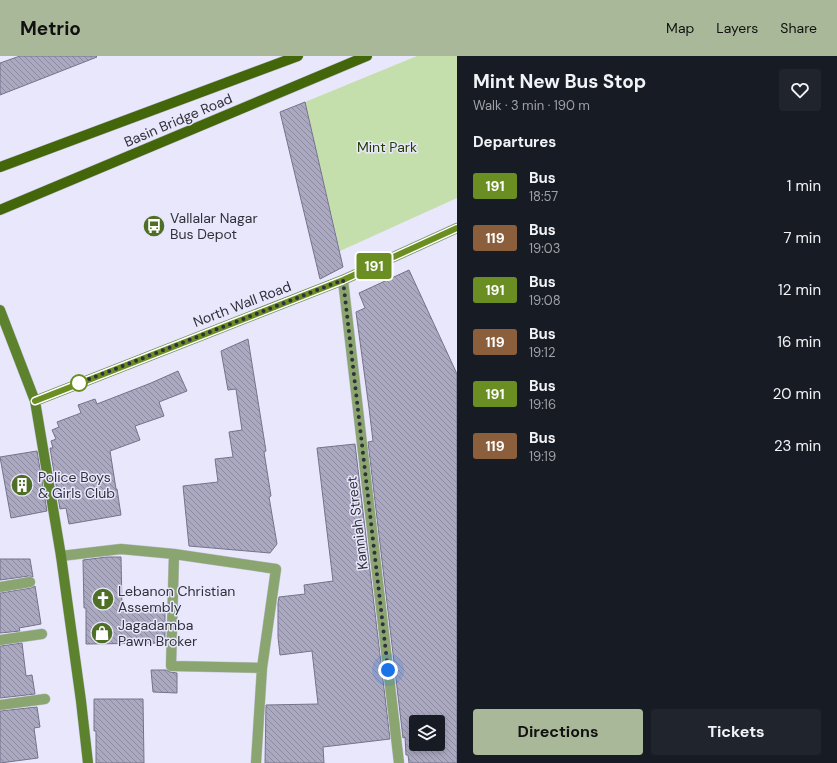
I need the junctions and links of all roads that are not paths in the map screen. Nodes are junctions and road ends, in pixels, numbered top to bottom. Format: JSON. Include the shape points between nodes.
{"nodes":[{"id":1,"x":298,"y":56,"type":"edge"},
{"id":2,"x":367,"y":56,"type":"edge"},
{"id":3,"x":0,"y":167,"type":"edge"},
{"id":4,"x":0,"y":210,"type":"edge"},
{"id":5,"x":457,"y":228,"type":"edge"},
{"id":6,"x":343,"y":280,"type":"junction"},
{"id":7,"x":0,"y":310,"type":"edge"},
{"id":8,"x":35,"y":401,"type":"junction"},
{"id":9,"x":174,"y":554,"type":"junction"},
{"id":10,"x":61,"y":556,"type":"junction"},
{"id":11,"x":30,"y":582,"type":"dead end"},
{"id":12,"x":0,"y":587,"type":"edge"},
{"id":13,"x":42,"y":634,"type":"dead end"},
{"id":14,"x":0,"y":640,"type":"edge"},
{"id":15,"x":262,"y":668,"type":"junction"},
{"id":16,"x":45,"y":699,"type":"dead end"},
{"id":17,"x":0,"y":705,"type":"edge"},
{"id":18,"x":88,"y":763,"type":"edge"},
{"id":19,"x":256,"y":763,"type":"edge"},
{"id":20,"x":399,"y":763,"type":"edge"}],
"edges":[{"from":1,"to":3,"type":"main road","name":"Basin Bridge Road"},
{"from":2,"to":4,"type":"main road","name":"Basin Bridge Road"},
{"from":5,"to":6,"type":"main road","name":"North Wall Road"},
{"from":6,"to":8,"type":"main road","name":"North Wall Road"},
{"from":6,"to":20,"type":"street","name":"Kanniah Street"},
{"from":7,"to":8,"type":"main road"},
{"from":8,"to":10,"type":"main road"},
{"from":9,"to":10,"type":"street","via":[[122,549]]},
{"from":9,"to":15,"type":"street","via":[[171,666]]},
{"from":9,"to":15,"type":"street","via":[[276,569]]},
{"from":10,"to":18,"type":"main road"},
{"from":11,"to":12,"type":"street"},
{"from":13,"to":14,"type":"street"},
{"from":15,"to":19,"type":"street"},
{"from":16,"to":17,"type":"street"}]}
